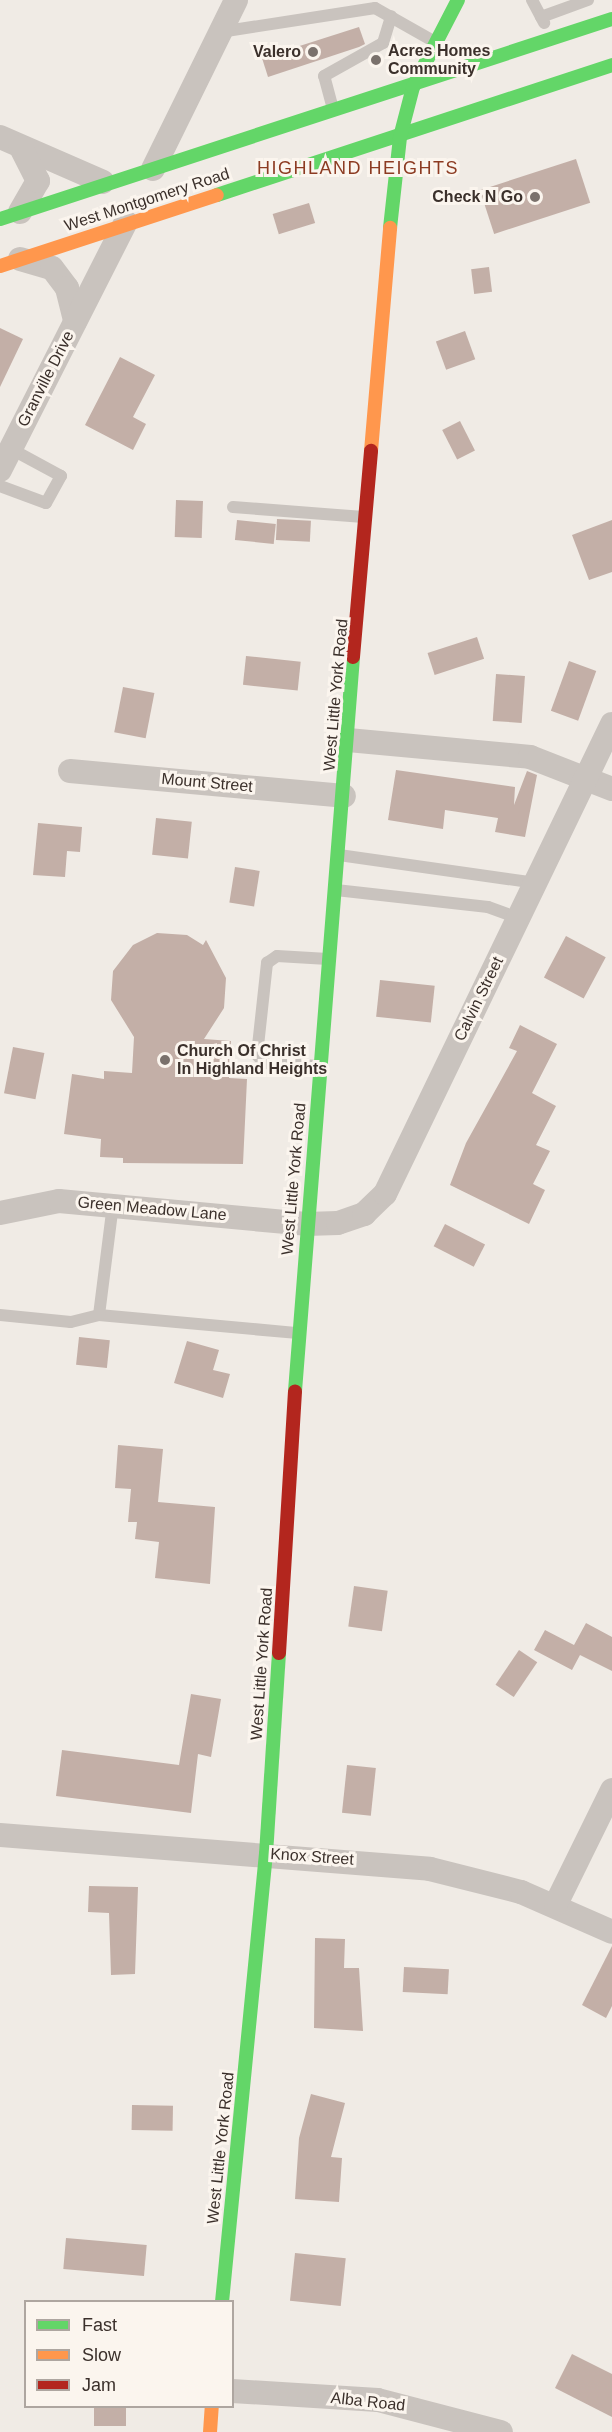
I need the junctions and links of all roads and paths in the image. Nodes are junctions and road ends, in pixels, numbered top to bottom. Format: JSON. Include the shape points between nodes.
{"nodes":[{"id":1,"x":236,"y":0,"type":"edge"},
{"id":2,"x":458,"y":0,"type":"edge"},
{"id":3,"x":532,"y":0,"type":"edge"},
{"id":4,"x":588,"y":0,"type":"edge"},
{"id":5,"x":391,"y":16,"type":"junction"},
{"id":6,"x":541,"y":17,"type":"junction"},
{"id":7,"x":612,"y":20,"type":"edge"},
{"id":8,"x":220,"y":32,"type":"junction"},
{"id":9,"x":552,"y":40,"type":"junction"},
{"id":10,"x":436,"y":42,"type":"junction"},
{"id":11,"x":612,"y":65,"type":"edge"},
{"id":12,"x":413,"y":87,"type":"junction"},
{"id":13,"x":188,"y":98,"type":"junction"},
{"id":14,"x":334,"y":112,"type":"junction"},
{"id":15,"x":400,"y":137,"type":"junction"},
{"id":16,"x":11,"y":142,"type":"edge"},
{"id":17,"x":208,"y":152,"type":"junction"},
{"id":18,"x":153,"y":169,"type":"junction"},
{"id":19,"x":103,"y":182,"type":"junction"},
{"id":20,"x":10,"y":215,"type":"edge"},
{"id":21,"x":126,"y":222,"type":"junction"},
{"id":22,"x":10,"y":262,"type":"edge"},
{"id":23,"x":75,"y":321,"type":"junction"},
{"id":24,"x":8,"y":442,"type":"edge"},
{"id":25,"x":0,"y":470,"type":"edge"},
{"id":26,"x":0,"y":486,"type":"edge"},
{"id":27,"x":233,"y":507,"type":"dead end"},
{"id":28,"x":368,"y":518,"type":"junction"},
{"id":29,"x":612,"y":724,"type":"edge"},
{"id":30,"x":348,"y":740,"type":"junction"},
{"id":31,"x":70,"y":771,"type":"dead end"},
{"id":32,"x":587,"y":777,"type":"junction"},
{"id":33,"x":612,"y":789,"type":"edge"},
{"id":34,"x":344,"y":796,"type":"junction"},
{"id":35,"x":339,"y":855,"type":"junction"},
{"id":36,"x":536,"y":883,"type":"junction"},
{"id":37,"x":336,"y":890,"type":"junction"},
{"id":38,"x":518,"y":918,"type":"junction"},
{"id":39,"x":330,"y":959,"type":"junction"},
{"id":40,"x":320,"y":1066,"type":"junction"},
{"id":41,"x":113,"y":1204,"type":"junction"},
{"id":42,"x":0,"y":1213,"type":"edge"},
{"id":43,"x":306,"y":1224,"type":"junction"},
{"id":44,"x":0,"y":1315,"type":"edge"},
{"id":45,"x":99,"y":1315,"type":"junction"},
{"id":46,"x":299,"y":1333,"type":"junction"},
{"id":47,"x":612,"y":1790,"type":"edge"},
{"id":48,"x":0,"y":1834,"type":"edge"},
{"id":49,"x":266,"y":1854,"type":"junction"},
{"id":50,"x":556,"y":1904,"type":"junction"},
{"id":51,"x":612,"y":1932,"type":"edge"},
{"id":52,"x":222,"y":2300,"type":"edge"},
{"id":53,"x":234,"y":2391,"type":"edge"},
{"id":54,"x":212,"y":2408,"type":"edge"},
{"id":55,"x":210,"y":2432,"type":"edge"},
{"id":56,"x":501,"y":2432,"type":"edge"}],
"edges":[{"from":1,"to":8,"type":"street"},
{"from":2,"to":10,"type":"street","name":"West Little York Road"},
{"from":3,"to":6,"type":"lane"},
{"from":4,"to":6,"type":"lane"},
{"from":5,"to":8,"type":"lane","via":[[375,8]]},
{"from":5,"to":10,"type":"lane"},
{"from":5,"to":14,"type":"lane","via":[[383,43],[324,76]]},
{"from":6,"to":9,"type":"lane"},
{"from":7,"to":9,"type":"street","name":"West Montgomery Road"},
{"from":8,"to":13,"type":"street"},
{"from":9,"to":12,"type":"street","name":"West Montgomery Road"},
{"from":10,"to":12,"type":"street","name":"West Little York Road"},
{"from":11,"to":15,"type":"street","name":"West Montgomery Road"},
{"from":12,"to":14,"type":"street","name":"West Montgomery Road"},
{"from":12,"to":15,"type":"street","name":"West Little York Road"},
{"from":13,"to":17,"type":"street","via":[[186,134]]},
{"from":13,"to":18,"type":"street"},
{"from":14,"to":17,"type":"street","name":"West Montgomery Road"},
{"from":15,"to":21,"type":"street","name":"West Montgomery Road"},
{"from":15,"to":28,"type":"street","name":"West Little York Road"},
{"from":16,"to":19,"type":"street","via":[[36,149]]},
{"from":16,"to":20,"type":"street","via":[[38,181]]},
{"from":17,"to":18,"type":"street","name":"West Montgomery Road"},
{"from":18,"to":19,"type":"street","name":"West Montgomery Road"},
{"from":19,"to":20,"type":"street","name":"West Montgomery Road"},
{"from":21,"to":22,"type":"street","name":"West Montgomery Road"},
{"from":21,"to":23,"type":"street","name":"Granville Drive"},
{"from":22,"to":23,"type":"street","name":"Granville Drive","via":[[52,268],[67,288]]},
{"from":23,"to":24,"type":"street","name":"Granville Drive"},
{"from":24,"to":25,"type":"street","name":"Granville Drive"},
{"from":24,"to":26,"type":"lane","via":[[61,476],[46,503]]},
{"from":27,"to":28,"type":"lane"},
{"from":28,"to":30,"type":"street","name":"West Little York Road"},
{"from":29,"to":32,"type":"street","name":"Calvin Street"},
{"from":30,"to":32,"type":"street","via":[[530,757]]},
{"from":30,"to":34,"type":"street","name":"West Little York Road"},
{"from":31,"to":34,"type":"street","name":"Mount Street"},
{"from":32,"to":33,"type":"street"},
{"from":32,"to":36,"type":"street","name":"Calvin Street"},
{"from":34,"to":35,"type":"street","name":"West Little York Road"},
{"from":35,"to":36,"type":"lane"},
{"from":35,"to":37,"type":"street","name":"West Little York Road"},
{"from":36,"to":38,"type":"street","name":"Calvin Street"},
{"from":37,"to":38,"type":"lane","via":[[488,907]]},
{"from":37,"to":39,"type":"street","name":"West Little York Road"},
{"from":38,"to":43,"type":"street","name":"Calvin Street","via":[[385,1194],[364,1214],[338,1223]]},
{"from":39,"to":40,"type":"street","name":"West Little York Road"},
{"from":39,"to":40,"type":"lane","via":[[277,956],[267,963],[257,1055],[264,1063]]},
{"from":40,"to":43,"type":"street","name":"West Little York Road"},
{"from":41,"to":42,"type":"street","name":"Green Meadow Lane","via":[[58,1201]]},
{"from":41,"to":43,"type":"street","name":"Green Meadow Lane"},
{"from":41,"to":45,"type":"lane"},
{"from":43,"to":46,"type":"street","name":"West Little York Road"},
{"from":44,"to":45,"type":"lane","via":[[71,1322]]},
{"from":45,"to":46,"type":"lane"},
{"from":46,"to":49,"type":"street","name":"West Little York Road"},
{"from":47,"to":50,"type":"street"},
{"from":48,"to":49,"type":"street","name":"Knox Street"},
{"from":49,"to":50,"type":"street","name":"Knox Street","via":[[430,1869]]},
{"from":49,"to":52,"type":"street","name":"West Little York Road"},
{"from":50,"to":51,"type":"street","name":"Knox Street"},
{"from":53,"to":56,"type":"street","name":"Alba Road","via":[[378,2400]]},
{"from":54,"to":55,"type":"street"}]}
